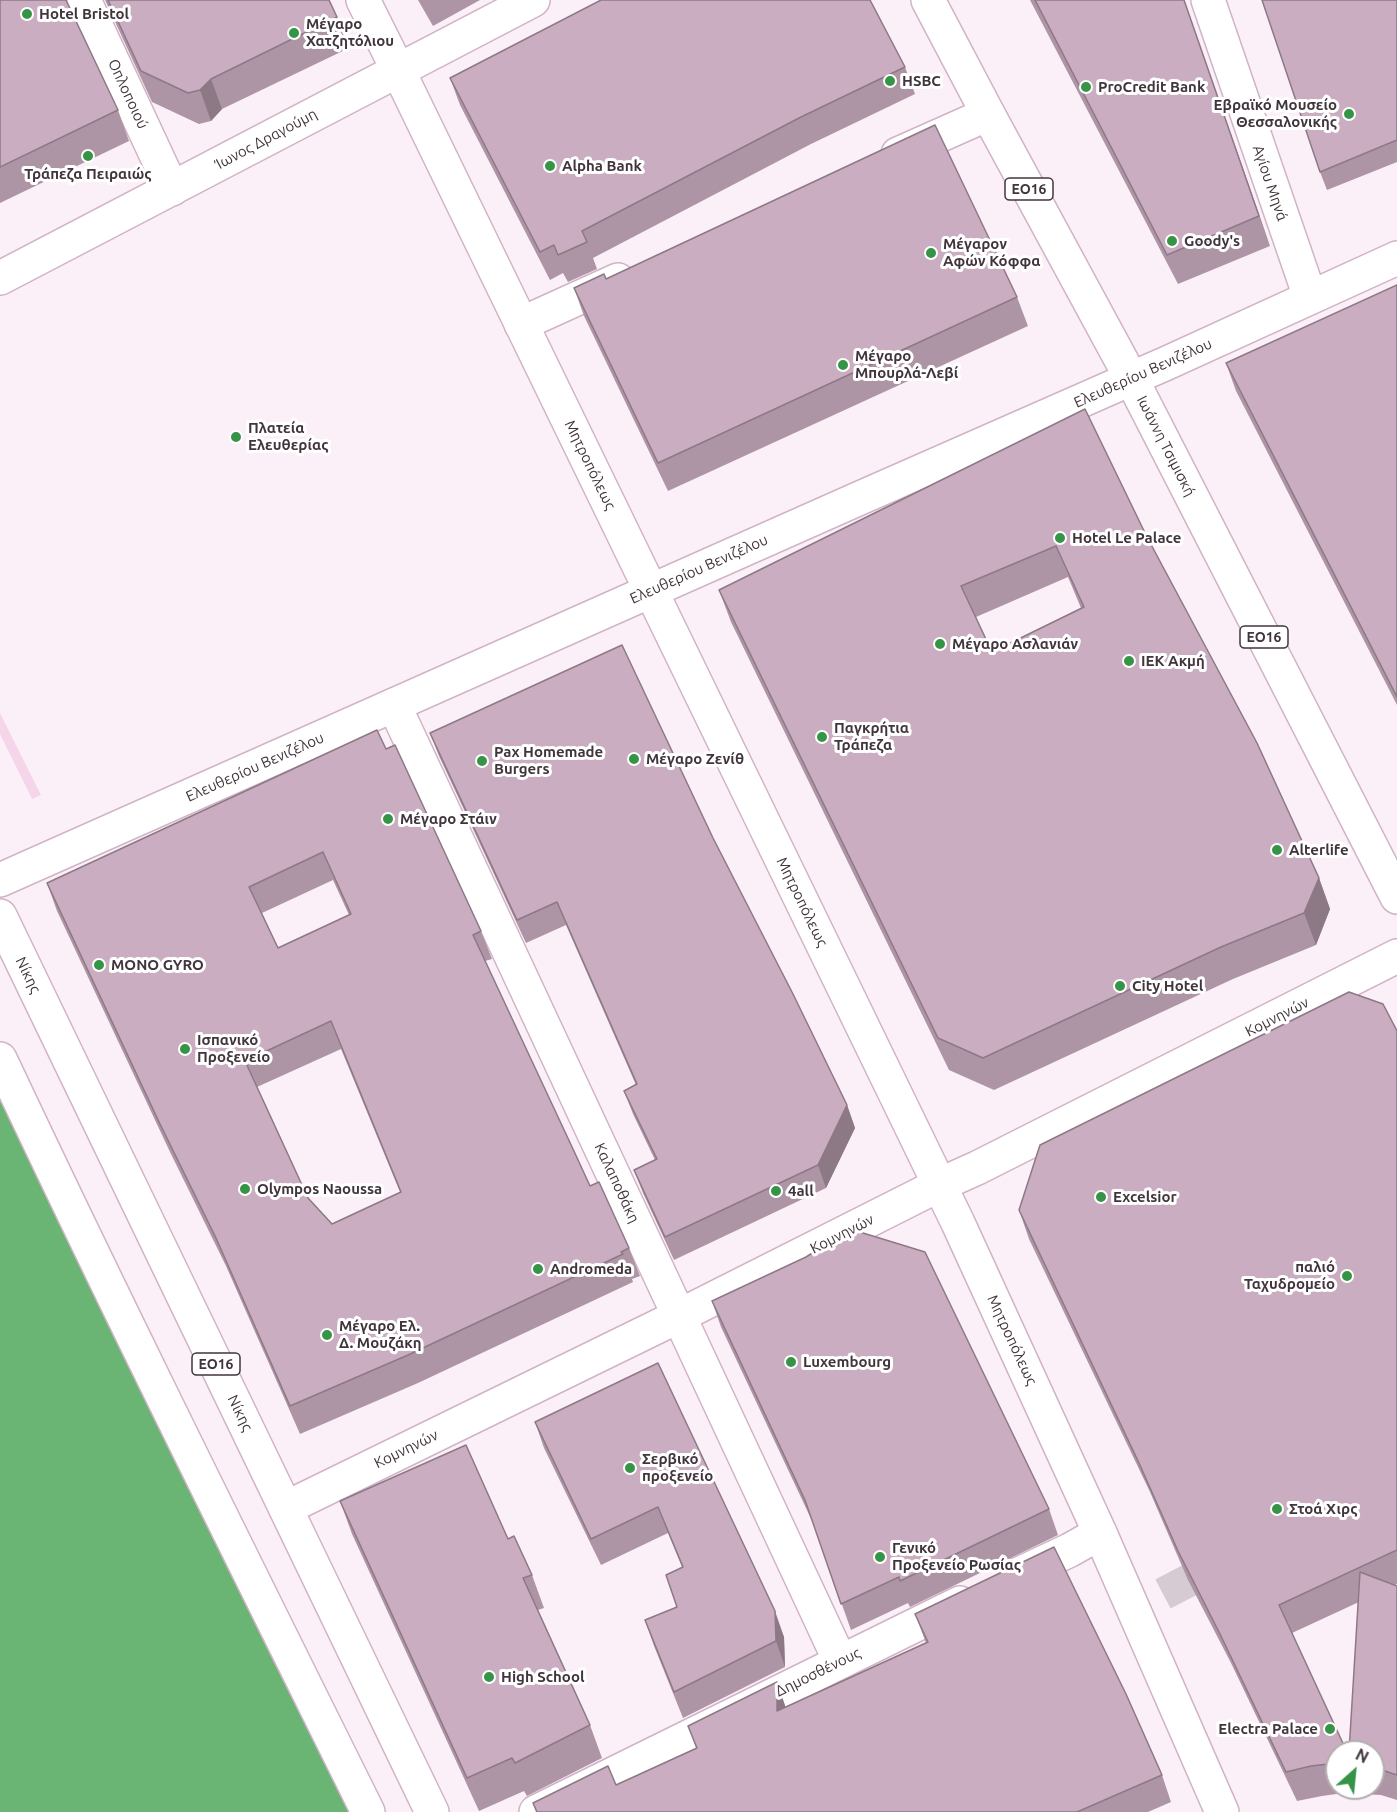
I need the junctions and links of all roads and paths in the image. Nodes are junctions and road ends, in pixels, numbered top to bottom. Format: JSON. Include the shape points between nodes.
{"nodes":[{"id":1,"x":84,"y":0,"type":"edge"},
{"id":2,"x":363,"y":0,"type":"edge"},
{"id":3,"x":533,"y":0,"type":"edge"},
{"id":4,"x":928,"y":0,"type":"edge"},
{"id":5,"x":1208,"y":0,"type":"edge"},
{"id":6,"x":398,"y":70,"type":"junction"},
{"id":7,"x":988,"y":114,"type":"junction"},
{"id":8,"x":868,"y":167,"type":"edge"},
{"id":9,"x":172,"y":189,"type":"junction"},
{"id":10,"x":1397,"y":258,"type":"edge"},
{"id":11,"x":641,"y":270,"type":"edge"},
{"id":12,"x":0,"y":278,"type":"edge"},
{"id":13,"x":1310,"y":297,"type":"junction"},
{"id":14,"x":522,"y":324,"type":"junction"},
{"id":15,"x":1131,"y":378,"type":"junction"},
{"id":16,"x":651,"y":590,"type":"junction"},
{"id":17,"x":394,"y":705,"type":"junction"},
{"id":18,"x":0,"y":880,"type":"edge"},
{"id":19,"x":1397,"y":897,"type":"edge"},
{"id":20,"x":0,"y":916,"type":"edge"},
{"id":21,"x":1397,"y":956,"type":"edge"},
{"id":22,"x":0,"y":1059,"type":"edge"},
{"id":23,"x":939,"y":1185,"type":"junction"},
{"id":24,"x":679,"y":1316,"type":"junction"},
{"id":25,"x":286,"y":1508,"type":"junction"},
{"id":26,"x":1100,"y":1533,"type":"junction"},
{"id":27,"x":840,"y":1661,"type":"junction"},
{"id":28,"x":368,"y":1812,"type":"edge"},
{"id":29,"x":432,"y":1812,"type":"edge"},
{"id":30,"x":536,"y":1812,"type":"edge"},
{"id":31,"x":1222,"y":1812,"type":"edge"}],
"edges":[{"from":1,"to":9,"type":"main road","name":"Οπλοποιού"},
{"from":2,"to":6,"type":"main road","name":"Μητροπόλεως"},
{"from":3,"to":6,"type":"main road","name":"Ίωνος Δραγούμη"},
{"from":4,"to":7,"type":"main road","name":"Ιωάννη Τσιμισκή","number":"ΕΟ16"},
{"from":5,"to":13,"type":"main road","name":"Αγίου Μηνά"},
{"from":6,"to":9,"type":"main road","name":"Ίωνος Δραγούμη"},
{"from":6,"to":14,"type":"main road","name":"Μητροπόλεως"},
{"from":7,"to":8,"type":"main road"},
{"from":7,"to":15,"type":"main road","name":"Ιωάννη Τσιμισκή","number":"ΕΟ16"},
{"from":9,"to":12,"type":"main road","name":"Ίωνος Δραγούμη"},
{"from":10,"to":13,"type":"main road","name":"Ελευθερίου Βενιζέλου"},
{"from":11,"to":14,"type":"main road"},
{"from":13,"to":15,"type":"main road","name":"Ελευθερίου Βενιζέλου"},
{"from":14,"to":16,"type":"main road","name":"Μητροπόλεως"},
{"from":15,"to":16,"type":"main road","name":"Ελευθερίου Βενιζέλου"},
{"from":15,"to":19,"type":"main road","name":"Ιωάννη Τσιμισκή","number":"ΕΟ16"},
{"from":16,"to":17,"type":"main road","name":"Ελευθερίου Βενιζέλου"},
{"from":16,"to":23,"type":"main road","name":"Μητροπόλεως"},
{"from":17,"to":18,"type":"main road","name":"Ελευθερίου Βενιζέλου"},
{"from":17,"to":24,"type":"main road","name":"Καλαποθάκη"},
{"from":20,"to":25,"type":"main road","name":"Νίκης","number":"ΕΟ16"},
{"from":21,"to":23,"type":"main road","name":"Κομνηνών"},
{"from":22,"to":28,"type":"main road"},
{"from":23,"to":24,"type":"main road","name":"Κομνηνών"},
{"from":23,"to":26,"type":"main road","name":"Μητροπόλεως"},
{"from":24,"to":25,"type":"main road","name":"Κομνηνών"},
{"from":24,"to":27,"type":"main road","name":"Καλαποθάκη"},
{"from":25,"to":29,"type":"main road","name":"Νίκης","number":"ΕΟ16"},
{"from":26,"to":27,"type":"main road","name":"Δημοσθένους"},
{"from":26,"to":31,"type":"main road","name":"Μητροπόλεως"},
{"from":27,"to":30,"type":"main road","name":"Δημοσθένους"}]}
